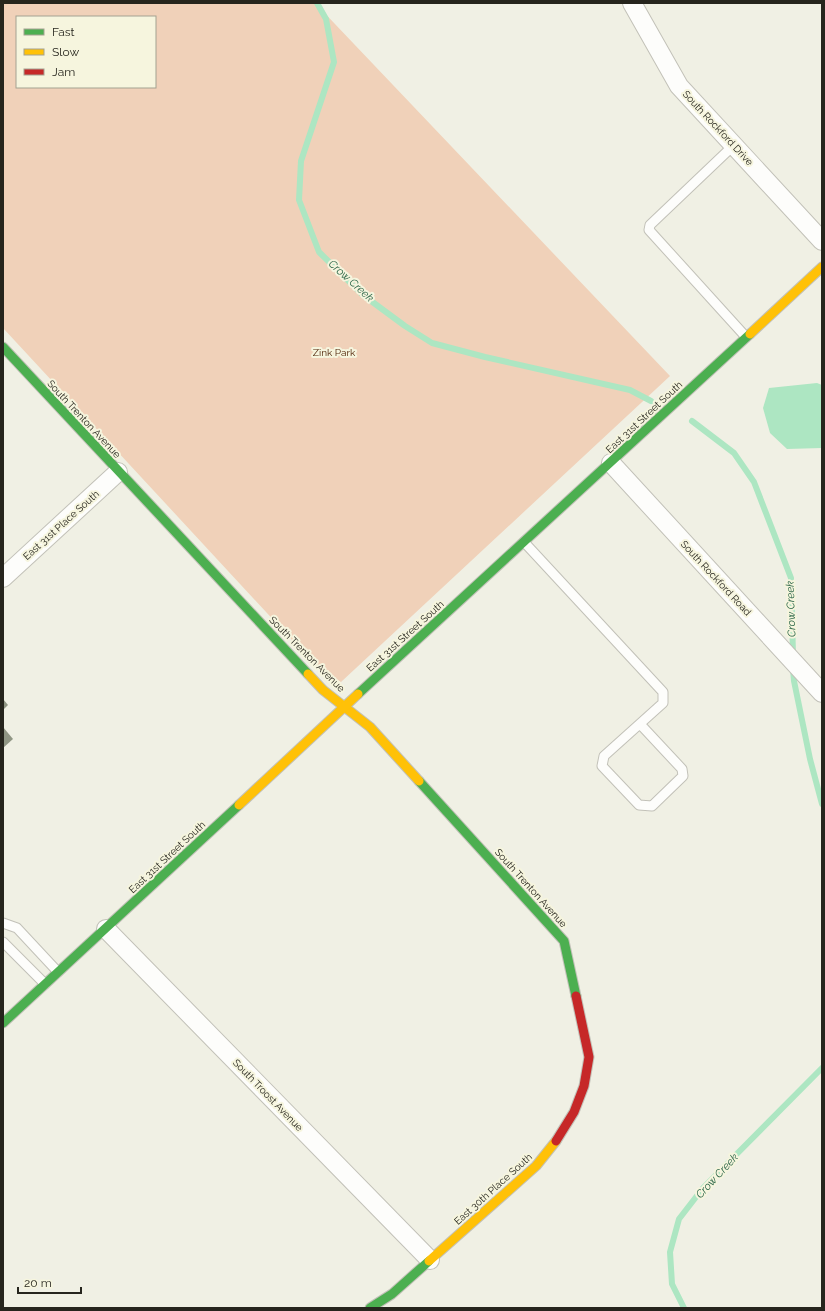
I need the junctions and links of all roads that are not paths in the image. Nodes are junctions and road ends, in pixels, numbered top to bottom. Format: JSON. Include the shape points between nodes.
{"nodes":[{"id":1,"x":632,"y":3,"type":"edge"},
{"id":2,"x":734,"y":145,"type":"junction"},
{"id":3,"x":822,"y":241,"type":"edge"},
{"id":4,"x":822,"y":267,"type":"edge"},
{"id":5,"x":746,"y":337,"type":"junction"},
{"id":6,"x":3,"y":347,"type":"edge"},
{"id":7,"x":610,"y":463,"type":"junction"},
{"id":8,"x":118,"y":472,"type":"junction"},
{"id":9,"x":524,"y":542,"type":"junction"},
{"id":10,"x":3,"y":578,"type":"edge"},
{"id":11,"x":822,"y":693,"type":"edge"},
{"id":12,"x":344,"y":707,"type":"junction"},
{"id":13,"x":640,"y":724,"type":"junction"},
{"id":14,"x":3,"y":923,"type":"edge"},
{"id":15,"x":106,"y":928,"type":"junction"},
{"id":16,"x":3,"y":942,"type":"edge"},
{"id":17,"x":58,"y":972,"type":"junction"},
{"id":18,"x":45,"y":984,"type":"junction"},
{"id":19,"x":3,"y":1022,"type":"edge"},
{"id":20,"x":589,"y":1057,"type":"joint"},
{"id":21,"x":430,"y":1260,"type":"junction"},
{"id":22,"x":370,"y":1308,"type":"edge"}],
"edges":[{"from":1,"to":2,"type":"street","name":"South Rockford Drive","via":[[679,86]]},
{"from":2,"to":3,"type":"street","name":"South Rockford Drive"},
{"from":2,"to":5,"type":"lane","via":[[650,225],[649,230]]},
{"from":4,"to":5,"type":"street","name":"East 31st Street South"},
{"from":5,"to":7,"type":"street","name":"East 31st Street South"},
{"from":6,"to":8,"type":"street","name":"South Trenton Avenue"},
{"from":7,"to":9,"type":"street","name":"East 31st Street South"},
{"from":7,"to":11,"type":"street","name":"South Rockford Road"},
{"from":8,"to":10,"type":"street","name":"East 31st Place South"},
{"from":8,"to":12,"type":"street","name":"South Trenton Avenue","via":[[323,690]]},
{"from":9,"to":12,"type":"street","name":"East 31st Street South"},
{"from":9,"to":13,"type":"lane","via":[[663,692],[663,703]]},
{"from":12,"to":15,"type":"street","name":"East 31st Street South"},
{"from":12,"to":20,"type":"street","name":"South Trenton Avenue","via":[[370,728],[564,941]]},
{"from":13,"to":13,"type":"lane","via":[[604,756],[602,766],[639,805],[652,806],[683,776],[682,769]]},
{"from":14,"to":17,"type":"lane","via":[[17,928]]},
{"from":15,"to":17,"type":"street","name":"East 31st Street South"},
{"from":15,"to":21,"type":"street","name":"South Troost Avenue"},
{"from":16,"to":18,"type":"lane"},
{"from":17,"to":18,"type":"street","name":"East 31st Street South"},
{"from":18,"to":19,"type":"street","name":"East 31st Street South"},
{"from":20,"to":21,"type":"street","name":"East 30th Place South","via":[[584,1086],[574,1112],[536,1166]]},
{"from":21,"to":22,"type":"street","name":"East 30th Place South","via":[[392,1294]]}]}
